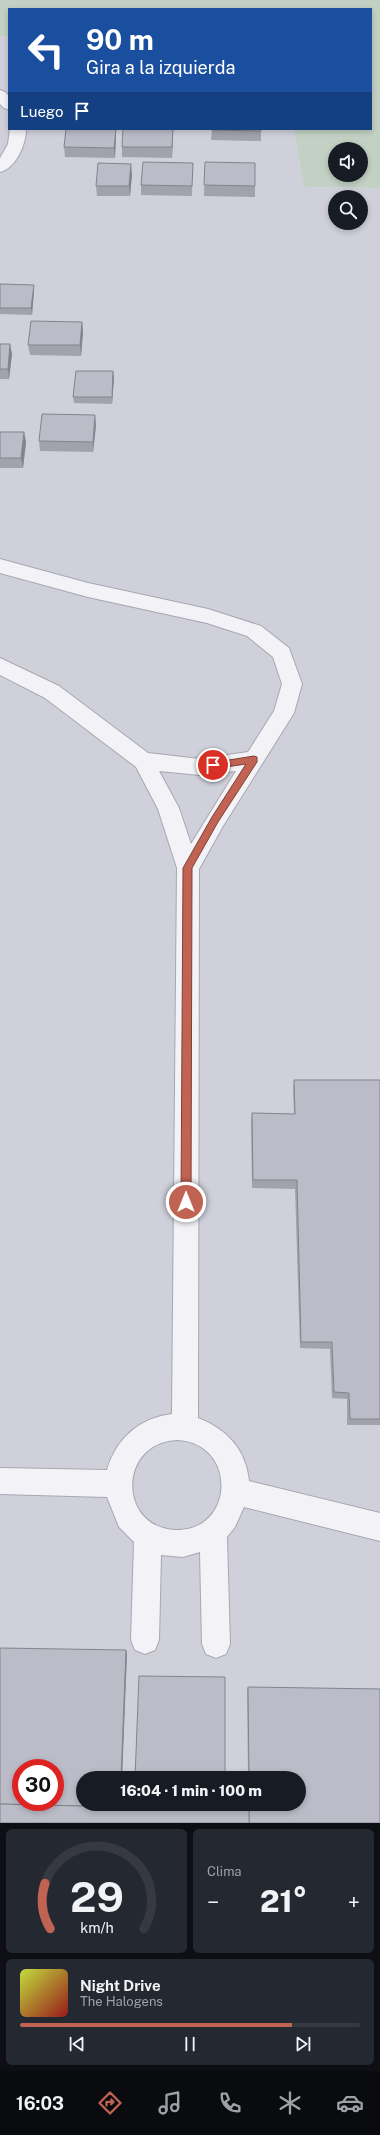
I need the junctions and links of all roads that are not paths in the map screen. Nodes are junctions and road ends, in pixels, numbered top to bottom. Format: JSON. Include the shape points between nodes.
{"nodes":[{"id":1,"x":0,"y":95,"type":"edge"},
{"id":2,"x":8,"y":104,"type":"edge"},
{"id":3,"x":18,"y":130,"type":"edge"},
{"id":4,"x":0,"y":167,"type":"edge"},
{"id":5,"x":0,"y":566,"type":"edge"},
{"id":6,"x":0,"y":666,"type":"edge"},
{"id":7,"x":254,"y":760,"type":"junction"},
{"id":8,"x":143,"y":761,"type":"junction"},
{"id":9,"x":188,"y":868,"type":"junction"},
{"id":10,"x":185,"y":1425,"type":"junction"},
{"id":11,"x":0,"y":1481,"type":"edge"},
{"id":12,"x":119,"y":1484,"type":"junction"},
{"id":13,"x":234,"y":1491,"type":"junction"},
{"id":14,"x":380,"y":1527,"type":"edge"},
{"id":15,"x":213,"y":1532,"type":"junction"},
{"id":16,"x":148,"y":1536,"type":"junction"},
{"id":17,"x":145,"y":1640,"type":"dead end"},
{"id":18,"x":216,"y":1644,"type":"dead end"}],
"edges":[{"from":1,"to":2,"type":"street"},
{"from":3,"to":4,"type":"street","via":[[18,139]]},
{"from":5,"to":7,"type":"street","via":[[88,590],[208,616],[254,631],[282,653],[292,684],[284,713]]},
{"from":6,"to":8,"type":"street","via":[[52,692]]},
{"from":7,"to":8,"type":"street","via":[[200,767]]},
{"from":7,"to":9,"type":"street"},
{"from":8,"to":9,"type":"street","via":[[168,808]]},
{"from":9,"to":10,"type":"street"},
{"from":10,"to":12,"type":"street","via":[[166,1426],[147,1433],[132,1446],[122,1464]]},
{"from":10,"to":13,"type":"street","via":[[202,1431],[217,1441],[234,1472]]},
{"from":11,"to":12,"type":"street"},
{"from":12,"to":16,"type":"street","via":[[123,1504],[132,1523]]},
{"from":13,"to":14,"type":"street"},
{"from":13,"to":15,"type":"street","via":[[231,1506],[224,1520]]},
{"from":15,"to":16,"type":"street","via":[[181,1545],[164,1543]]},
{"from":15,"to":18,"type":"street"},
{"from":16,"to":17,"type":"street"}]}
